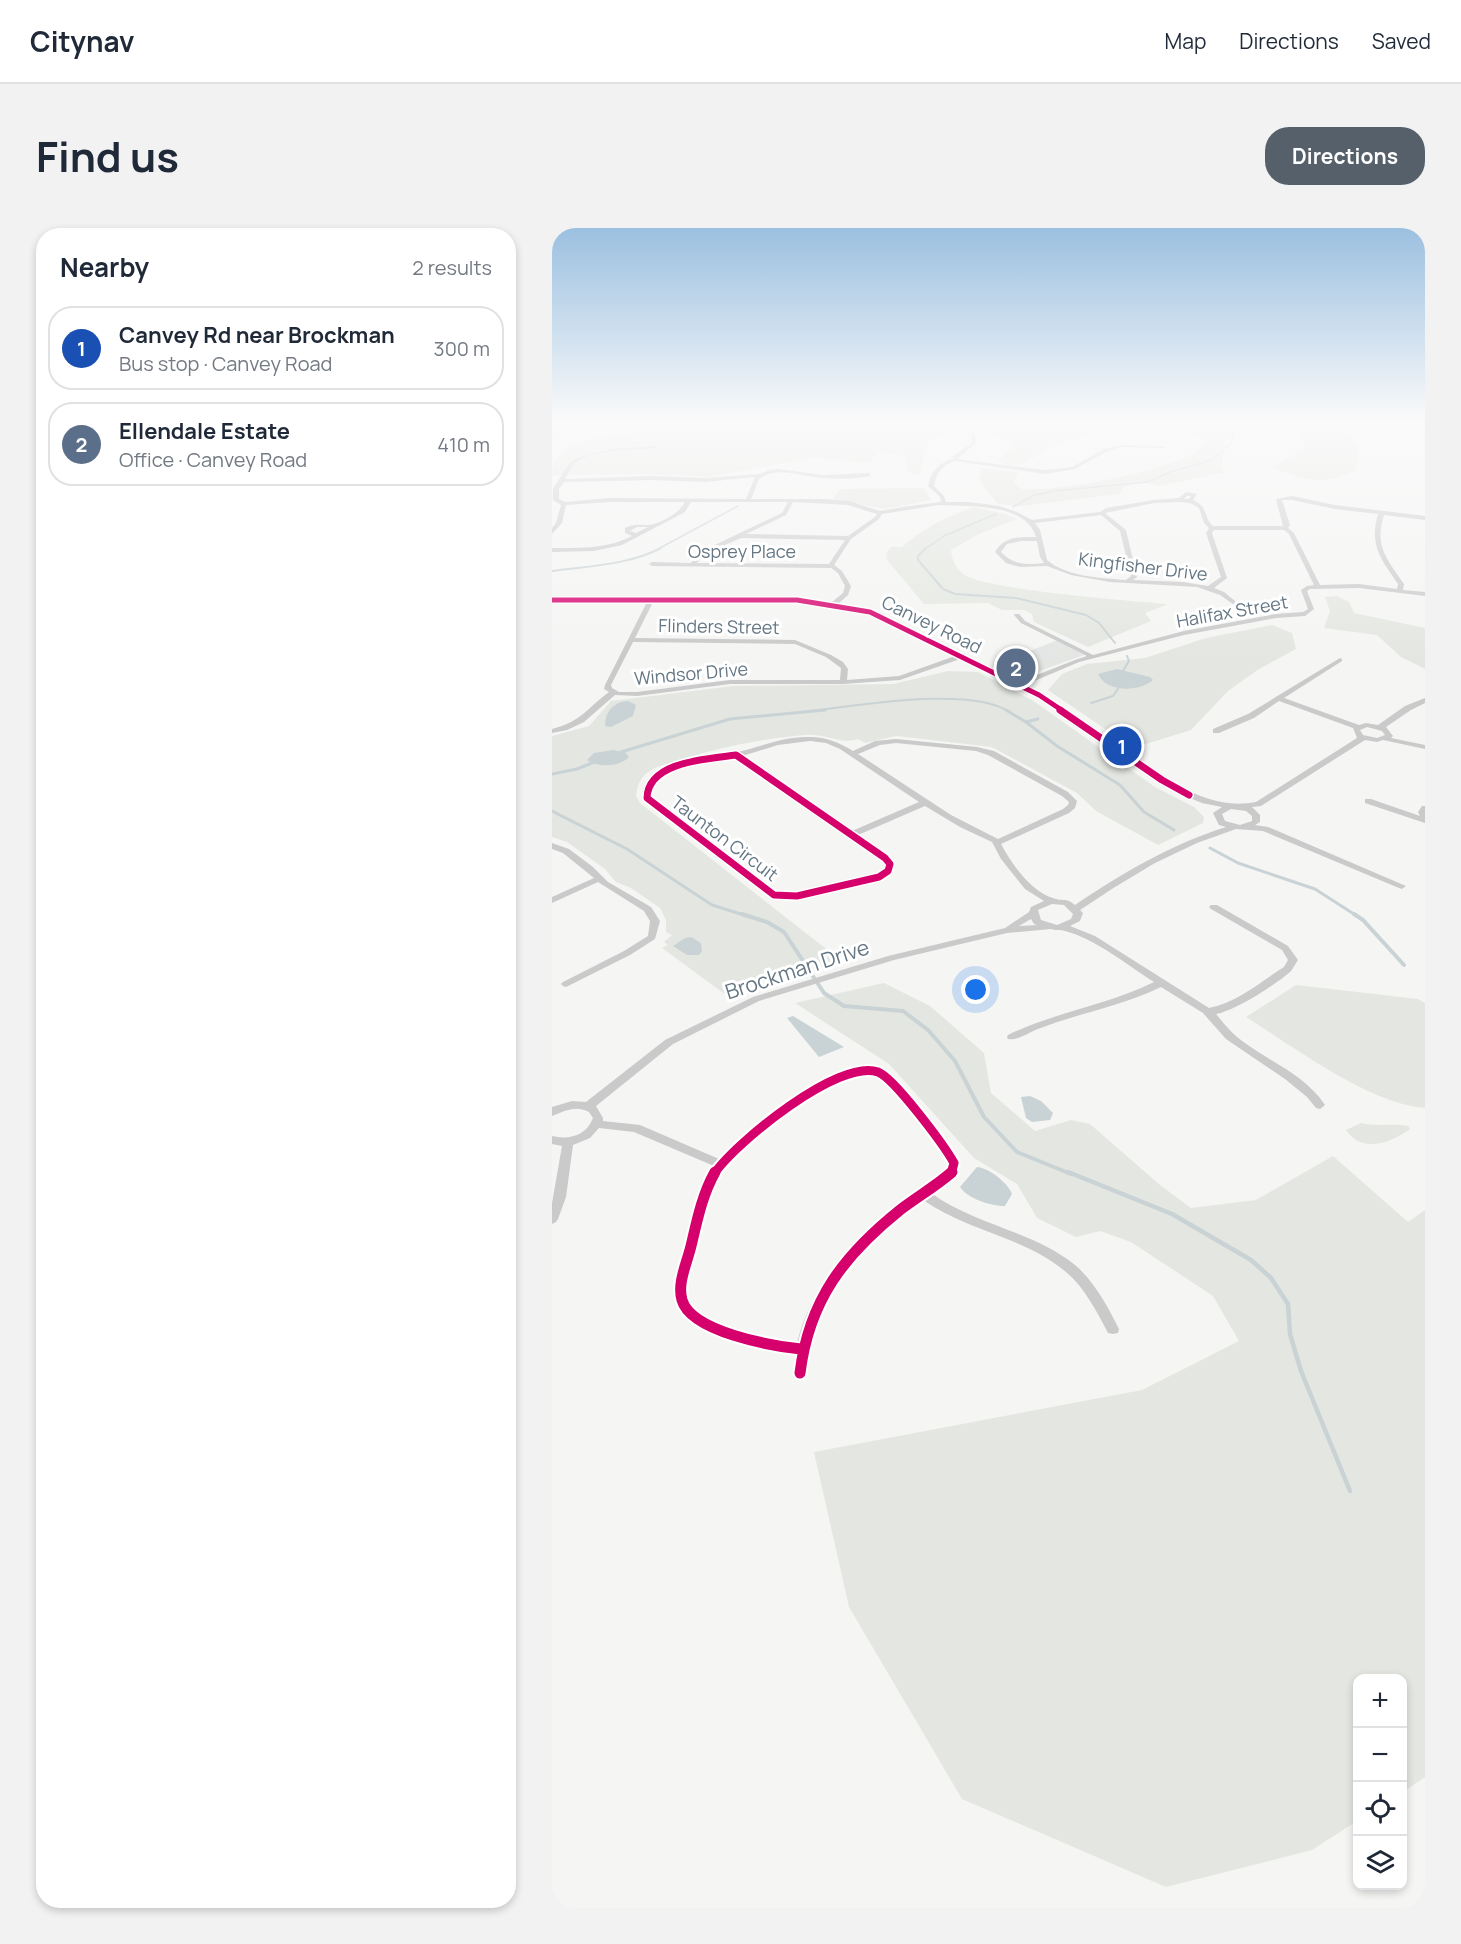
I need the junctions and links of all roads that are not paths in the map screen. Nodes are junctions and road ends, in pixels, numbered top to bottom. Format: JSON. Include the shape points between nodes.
{"nodes":[{"id":1,"x":556,"y":498,"type":"edge"},
{"id":2,"x":942,"y":498,"type":"edge"},
{"id":3,"x":1282,"y":498,"type":"edge"},
{"id":4,"x":1285,"y":498,"type":"edge"},
{"id":5,"x":748,"y":501,"type":"joint"},
{"id":6,"x":688,"y":502,"type":"junction"},
{"id":7,"x":791,"y":502,"type":"junction"},
{"id":8,"x":564,"y":504,"type":"junction"},
{"id":9,"x":944,"y":504,"type":"junction"},
{"id":10,"x":880,"y":513,"type":"junction"},
{"id":11,"x":1102,"y":513,"type":"junction"},
{"id":12,"x":1381,"y":514,"type":"junction"},
{"id":13,"x":1425,"y":518,"type":"edge"},
{"id":14,"x":1031,"y":522,"type":"junction"},
{"id":15,"x":654,"y":526,"type":"junction"},
{"id":16,"x":1212,"y":528,"type":"junction"},
{"id":17,"x":1285,"y":528,"type":"junction"},
{"id":18,"x":552,"y":532,"type":"edge"},
{"id":19,"x":636,"y":535,"type":"junction"},
{"id":20,"x":742,"y":536,"type":"junction"},
{"id":21,"x":849,"y":538,"type":"junction"},
{"id":22,"x":1038,"y":538,"type":"junction"},
{"id":23,"x":552,"y":550,"type":"edge"},
{"id":24,"x":694,"y":563,"type":"junction"},
{"id":25,"x":652,"y":564,"type":"dead end"},
{"id":26,"x":1047,"y":564,"type":"junction"},
{"id":27,"x":831,"y":566,"type":"junction"},
{"id":28,"x":1127,"y":582,"type":"junction"},
{"id":29,"x":1317,"y":586,"type":"junction"},
{"id":30,"x":1209,"y":588,"type":"junction"},
{"id":31,"x":1400,"y":591,"type":"junction"},
{"id":32,"x":1425,"y":594,"type":"edge"},
{"id":33,"x":552,"y":600,"type":"edge"},
{"id":34,"x":651,"y":600,"type":"junction"},
{"id":35,"x":1233,"y":602,"type":"dead end"},
{"id":36,"x":834,"y":604,"type":"junction"},
{"id":37,"x":1017,"y":615,"type":"dead end"},
{"id":38,"x":630,"y":640,"type":"junction"},
{"id":39,"x":962,"y":656,"type":"junction"},
{"id":40,"x":1094,"y":657,"type":"junction"},
{"id":41,"x":1340,"y":660,"type":"dead end"},
{"id":42,"x":843,"y":682,"type":"junction"},
{"id":43,"x":1019,"y":685,"type":"junction"},
{"id":44,"x":613,"y":693,"type":"junction"},
{"id":45,"x":1279,"y":699,"type":"junction"},
{"id":46,"x":1425,"y":699,"type":"edge"},
{"id":47,"x":1358,"y":727,"type":"junction"},
{"id":48,"x":1381,"y":727,"type":"junction"},
{"id":49,"x":552,"y":731,"type":"edge"},
{"id":50,"x":1216,"y":731,"type":"dead end"},
{"id":51,"x":1363,"y":738,"type":"junction"},
{"id":52,"x":1386,"y":738,"type":"junction"},
{"id":53,"x":1425,"y":747,"type":"edge"},
{"id":54,"x":855,"y":753,"type":"junction"},
{"id":55,"x":736,"y":755,"type":"junction"},
{"id":56,"x":1189,"y":795,"type":"junction"},
{"id":57,"x":1368,"y":801,"type":"dead end"},
{"id":58,"x":926,"y":802,"type":"junction"},
{"id":59,"x":1258,"y":804,"type":"junction"},
{"id":60,"x":1230,"y":806,"type":"junction"},
{"id":61,"x":1240,"y":807,"type":"junction"},
{"id":62,"x":1425,"y":808,"type":"edge"},
{"id":63,"x":1256,"y":816,"type":"junction"},
{"id":64,"x":1217,"y":818,"type":"junction"},
{"id":65,"x":1425,"y":821,"type":"edge"},
{"id":66,"x":1234,"y":827,"type":"junction"},
{"id":67,"x":1246,"y":827,"type":"junction"},
{"id":68,"x":1265,"y":829,"type":"junction"},
{"id":69,"x":851,"y":835,"type":"junction"},
{"id":70,"x":1206,"y":835,"type":"junction"},
{"id":71,"x":998,"y":842,"type":"junction"},
{"id":72,"x":552,"y":846,"type":"edge"},
{"id":73,"x":598,"y":879,"type":"junction"},
{"id":74,"x":1402,"y":886,"type":"dead end"},
{"id":75,"x":1028,"y":887,"type":"junction"},
{"id":76,"x":1097,"y":894,"type":"junction"},
{"id":77,"x":552,"y":900,"type":"edge"},
{"id":78,"x":1051,"y":901,"type":"junction"},
{"id":79,"x":1066,"y":902,"type":"junction"},
{"id":80,"x":1214,"y":907,"type":"dead end"},
{"id":81,"x":1033,"y":911,"type":"junction"},
{"id":82,"x":1077,"y":913,"type":"junction"},
{"id":83,"x":1049,"y":927,"type":"junction"},
{"id":84,"x":1064,"y":927,"type":"junction"},
{"id":85,"x":1007,"y":930,"type":"junction"},
{"id":86,"x":1092,"y":938,"type":"junction"},
{"id":87,"x":1161,"y":983,"type":"junction"},
{"id":88,"x":566,"y":984,"type":"dead end"},
{"id":89,"x":1212,"y":1011,"type":"junction"},
{"id":90,"x":1011,"y":1037,"type":"dead end"},
{"id":91,"x":1320,"y":1105,"type":"dead end"},
{"id":92,"x":588,"y":1106,"type":"junction"},
{"id":93,"x":552,"y":1112,"type":"edge"},
{"id":94,"x":597,"y":1124,"type":"junction"},
{"id":95,"x":552,"y":1140,"type":"edge"},
{"id":96,"x":567,"y":1142,"type":"junction"},
{"id":97,"x":721,"y":1164,"type":"junction"},
{"id":98,"x":923,"y":1194,"type":"junction"},
{"id":99,"x":552,"y":1219,"type":"edge"},
{"id":100,"x":1113,"y":1329,"type":"dead end"},
{"id":101,"x":801,"y":1349,"type":"junction"},
{"id":102,"x":800,"y":1373,"type":"dead end"}],
"edges":[{"from":1,"to":8,"type":"street"},
{"from":2,"to":9,"type":"street"},
{"from":3,"to":17,"type":"street","via":[[1277,502]]},
{"from":4,"to":12,"type":"street"},
{"from":5,"to":6,"type":"street"},
{"from":5,"to":7,"type":"street"},
{"from":6,"to":8,"type":"street","via":[[610,500]]},
{"from":6,"to":15,"type":"street","via":[[683,511]]},
{"from":7,"to":10,"type":"street","via":[[840,501]]},
{"from":7,"to":20,"type":"street","via":[[784,514]]},
{"from":8,"to":18,"type":"street"},
{"from":9,"to":10,"type":"street"},
{"from":9,"to":14,"type":"street","via":[[1000,509]]},
{"from":10,"to":21,"type":"street"},
{"from":11,"to":14,"type":"street"},
{"from":11,"to":16,"type":"street","via":[[1180,500],[1201,507]]},
{"from":11,"to":28,"type":"street","via":[[1123,530],[1134,577]]},
{"from":12,"to":13,"type":"street"},
{"from":12,"to":31,"type":"street","via":[[1377,544],[1401,584]]},
{"from":14,"to":22,"type":"street","name":"Kingfisher Drive"},
{"from":15,"to":19,"type":"street"},
{"from":15,"to":19,"type":"street","via":[[627,529]]},
{"from":16,"to":17,"type":"street"},
{"from":16,"to":30,"type":"street","via":[[1209,533],[1224,578]]},
{"from":17,"to":29,"type":"street"},
{"from":19,"to":23,"type":"street","via":[[620,544],[594,549]]},
{"from":20,"to":21,"type":"street"},
{"from":20,"to":24,"type":"street","via":[[697,557]]},
{"from":21,"to":27,"type":"street"},
{"from":22,"to":26,"type":"street","name":"Kingfisher Drive","via":[[1039,551]]},
{"from":22,"to":26,"type":"street","name":"Kingfisher Drive","via":[[1009,541],[998,552],[1013,564]]},
{"from":24,"to":25,"type":"street","name":"Osprey Place"},
{"from":24,"to":27,"type":"street","name":"Osprey Place"},
{"from":26,"to":28,"type":"street","name":"Kingfisher Drive","via":[[1078,575]]},
{"from":27,"to":36,"type":"street","via":[[848,586],[845,595]]},
{"from":28,"to":30,"type":"street","name":"Kingfisher Drive"},
{"from":29,"to":31,"type":"street"},
{"from":29,"to":40,"type":"street","name":"Halifax Street","via":[[1304,590],[1311,609],[1305,615],[1276,616],[1191,632]]},
{"from":30,"to":35,"type":"street","name":"Kingfisher Drive"},
{"from":31,"to":32,"type":"street"},
{"from":33,"to":34,"type":"street","name":"Canvey Road"},
{"from":34,"to":36,"type":"street","name":"Canvey Road","via":[[797,600]]},
{"from":34,"to":38,"type":"street","name":"Windsor Drive"},
{"from":36,"to":39,"type":"street","name":"Canvey Road","via":[[882,616]]},
{"from":37,"to":40,"type":"street","via":[[1023,622]]},
{"from":38,"to":42,"type":"street","name":"Flinders Street","via":[[795,642],[843,666]]},
{"from":38,"to":44,"type":"street","name":"Windsor Drive","via":[[608,685]]},
{"from":39,"to":42,"type":"street","via":[[900,678]]},
{"from":39,"to":43,"type":"street","name":"Canvey Road"},
{"from":40,"to":43,"type":"street","name":"Halifax Street"},
{"from":41,"to":45,"type":"street"},
{"from":42,"to":44,"type":"street","name":"Windsor Drive","via":[[730,682],[651,693]]},
{"from":43,"to":56,"type":"street","name":"Canvey Road","via":[[1051,702]]},
{"from":44,"to":49,"type":"street","via":[[598,702],[581,722]]},
{"from":45,"to":47,"type":"street"},
{"from":45,"to":50,"type":"street"},
{"from":46,"to":48,"type":"street"},
{"from":47,"to":48,"type":"street"},
{"from":47,"to":51,"type":"street","via":[[1356,731]]},
{"from":48,"to":52,"type":"street","via":[[1389,734]]},
{"from":51,"to":52,"type":"street"},
{"from":51,"to":59,"type":"street"},
{"from":52,"to":53,"type":"street"},
{"from":54,"to":55,"type":"street","name":"Taunton Circuit","via":[[826,741],[809,740],[761,746]]},
{"from":54,"to":58,"type":"street","name":"Taunton Circuit"},
{"from":54,"to":71,"type":"street","via":[[878,743],[896,741],[977,749],[991,753],[1073,801],[1066,811]]},
{"from":55,"to":69,"type":"street","name":"Taunton Circuit"},
{"from":55,"to":69,"type":"street","name":"Taunton Circuit","via":[[663,771],[650,781],[646,798],[777,896],[797,896],[886,873],[889,861]]},
{"from":56,"to":60,"type":"street","name":"Canvey Road"},
{"from":56,"to":64,"type":"street","name":"Canvey Road"},
{"from":57,"to":65,"type":"street"},
{"from":58,"to":69,"type":"street"},
{"from":58,"to":71,"type":"street","name":"Taunton Circuit"},
{"from":59,"to":61,"type":"street"},
{"from":59,"to":63,"type":"street"},
{"from":60,"to":61,"type":"street","name":"Canvey Road"},
{"from":60,"to":64,"type":"street","via":[[1220,810]]},
{"from":61,"to":63,"type":"street"},
{"from":62,"to":65,"type":"street"},
{"from":63,"to":67,"type":"street","via":[[1253,825]]},
{"from":63,"to":68,"type":"street"},
{"from":64,"to":66,"type":"street","name":"Canvey Road"},
{"from":64,"to":70,"type":"street"},
{"from":66,"to":67,"type":"street"},
{"from":66,"to":70,"type":"street"},
{"from":67,"to":68,"type":"street"},
{"from":68,"to":74,"type":"street"},
{"from":70,"to":76,"type":"street"},
{"from":71,"to":75,"type":"street","via":[[1004,857]]},
{"from":72,"to":73,"type":"street","via":[[566,851]]},
{"from":73,"to":77,"type":"street"},
{"from":73,"to":88,"type":"street","via":[[648,909],[655,921],[655,931],[627,953]]},
{"from":75,"to":78,"type":"street"},
{"from":75,"to":81,"type":"street"},
{"from":76,"to":79,"type":"street"},
{"from":76,"to":82,"type":"street"},
{"from":78,"to":79,"type":"street"},
{"from":78,"to":81,"type":"street","name":"Brockman Drive"},
{"from":79,"to":82,"type":"street"},
{"from":80,"to":89,"type":"street","via":[[1285,948],[1293,960],[1287,969],[1221,1011]]},
{"from":81,"to":83,"type":"street","via":[[1037,922]]},
{"from":81,"to":85,"type":"street","name":"Brockman Drive"},
{"from":82,"to":84,"type":"street"},
{"from":82,"to":86,"type":"street"},
{"from":83,"to":84,"type":"street","name":"Brockman Drive"},
{"from":83,"to":85,"type":"street","name":"Brockman Drive"},
{"from":84,"to":86,"type":"street"},
{"from":85,"to":92,"type":"street","name":"Brockman Drive","via":[[840,972],[725,1012],[669,1042]]},
{"from":86,"to":87,"type":"street"},
{"from":87,"to":89,"type":"street"},
{"from":87,"to":90,"type":"street","via":[[1138,994],[1041,1022]]},
{"from":89,"to":91,"type":"street","via":[[1229,1036],[1299,1082]]},
{"from":92,"to":93,"type":"street","via":[[571,1104]]},
{"from":92,"to":94,"type":"street","via":[[597,1113]]},
{"from":94,"to":96,"type":"street","via":[[586,1136]]},
{"from":94,"to":97,"type":"street","via":[[636,1128]]},
{"from":95,"to":96,"type":"street"},
{"from":96,"to":99,"type":"street","via":[[560,1197]]},
{"from":97,"to":98,"type":"street","via":[[802,1097],[848,1074],[873,1071],[886,1076],[954,1163],[952,1173]]},
{"from":97,"to":101,"type":"street","via":[[702,1202],[681,1284],[682,1304],[699,1321],[776,1347]]},
{"from":98,"to":100,"type":"street","via":[[950,1212],[1049,1253],[1088,1288]]},
{"from":98,"to":101,"type":"street","via":[[860,1245],[832,1282]]},
{"from":101,"to":102,"type":"street"}]}
